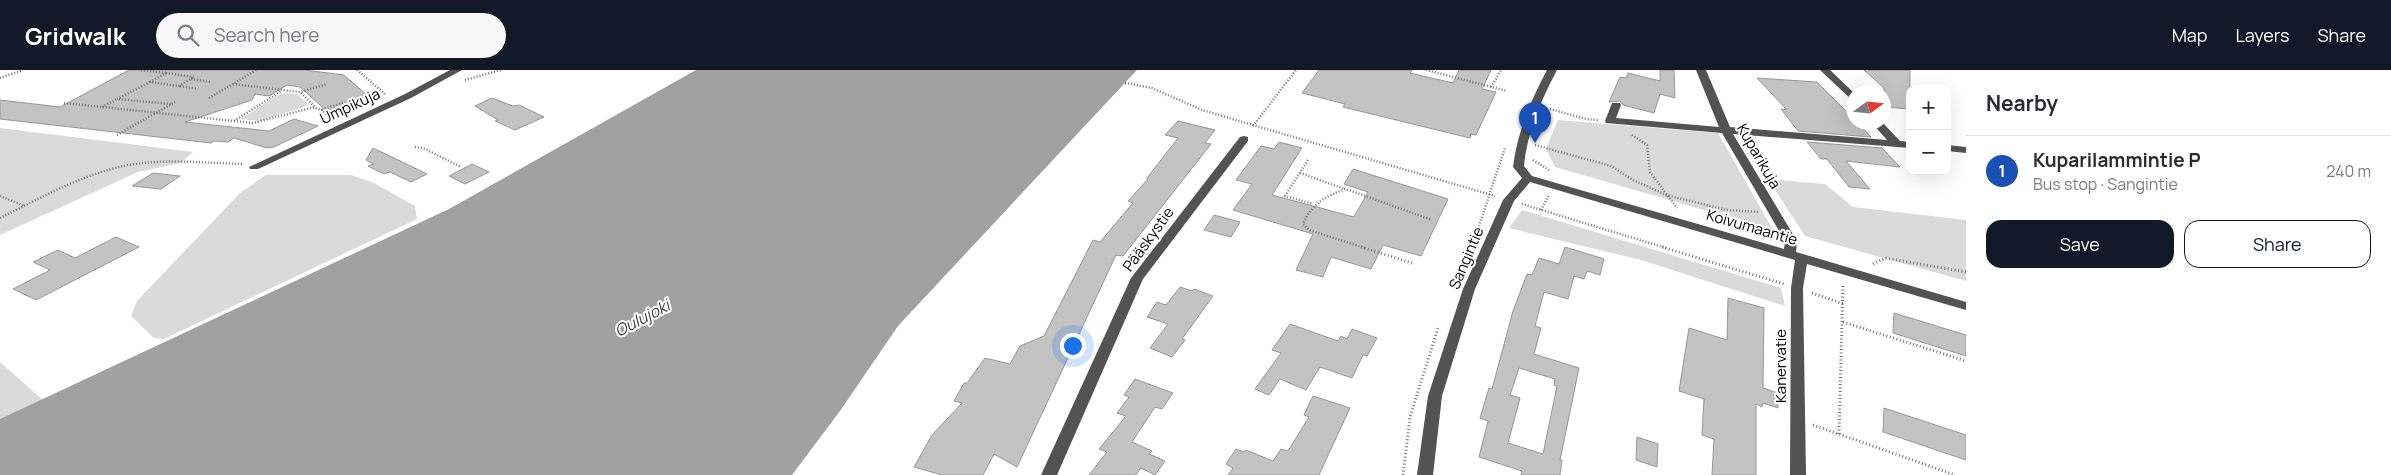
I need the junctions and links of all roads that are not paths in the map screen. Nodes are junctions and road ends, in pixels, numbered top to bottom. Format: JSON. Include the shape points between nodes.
{"nodes":[{"id":1,"x":452,"y":70,"type":"edge"},
{"id":2,"x":1552,"y":70,"type":"edge"},
{"id":3,"x":1701,"y":70,"type":"edge"},
{"id":4,"x":1825,"y":70,"type":"edge"},
{"id":5,"x":1846,"y":91,"type":"edge"},
{"id":6,"x":1616,"y":105,"type":"dead end"},
{"id":7,"x":1726,"y":129,"type":"junction"},
{"id":8,"x":1884,"y":130,"type":"edge"},
{"id":9,"x":1244,"y":139,"type":"road end"},
{"id":10,"x":1897,"y":144,"type":"junction"},
{"id":11,"x":1906,"y":145,"type":"edge"},
{"id":12,"x":1951,"y":148,"type":"edge"},
{"id":13,"x":1966,"y":150,"type":"edge"},
{"id":14,"x":254,"y":168,"type":"dead end"},
{"id":15,"x":1528,"y":178,"type":"junction"},
{"id":16,"x":1796,"y":257,"type":"junction"},
{"id":17,"x":1966,"y":306,"type":"edge"},
{"id":18,"x":1049,"y":475,"type":"edge"},
{"id":19,"x":1425,"y":475,"type":"edge"},
{"id":20,"x":1798,"y":475,"type":"edge"}],
"edges":[{"from":1,"to":14,"type":"street","name":"Umpikuja","via":[[394,102]]},
{"from":2,"to":15,"type":"street","via":[[1518,157],[1518,167]]},
{"from":3,"to":7,"type":"street","name":"Kuparikuja"},
{"from":4,"to":5,"type":"street"},
{"from":6,"to":7,"type":"street","via":[[1613,121]]},
{"from":7,"to":10,"type":"street"},
{"from":7,"to":16,"type":"street","name":"Kuparikuja","via":[[1791,241]]},
{"from":8,"to":10,"type":"street"},
{"from":9,"to":18,"type":"street","name":"Pääskystie","via":[[1137,278]]},
{"from":10,"to":11,"type":"street"},
{"from":12,"to":13,"type":"street"},
{"from":15,"to":16,"type":"street","name":"Koivumaantie"},
{"from":15,"to":19,"type":"street","name":"Sangintie","via":[[1509,200],[1469,289],[1435,396]]},
{"from":16,"to":17,"type":"street","name":"Koivumaantie"},
{"from":16,"to":20,"type":"street","name":"Kanervatie"}]}
